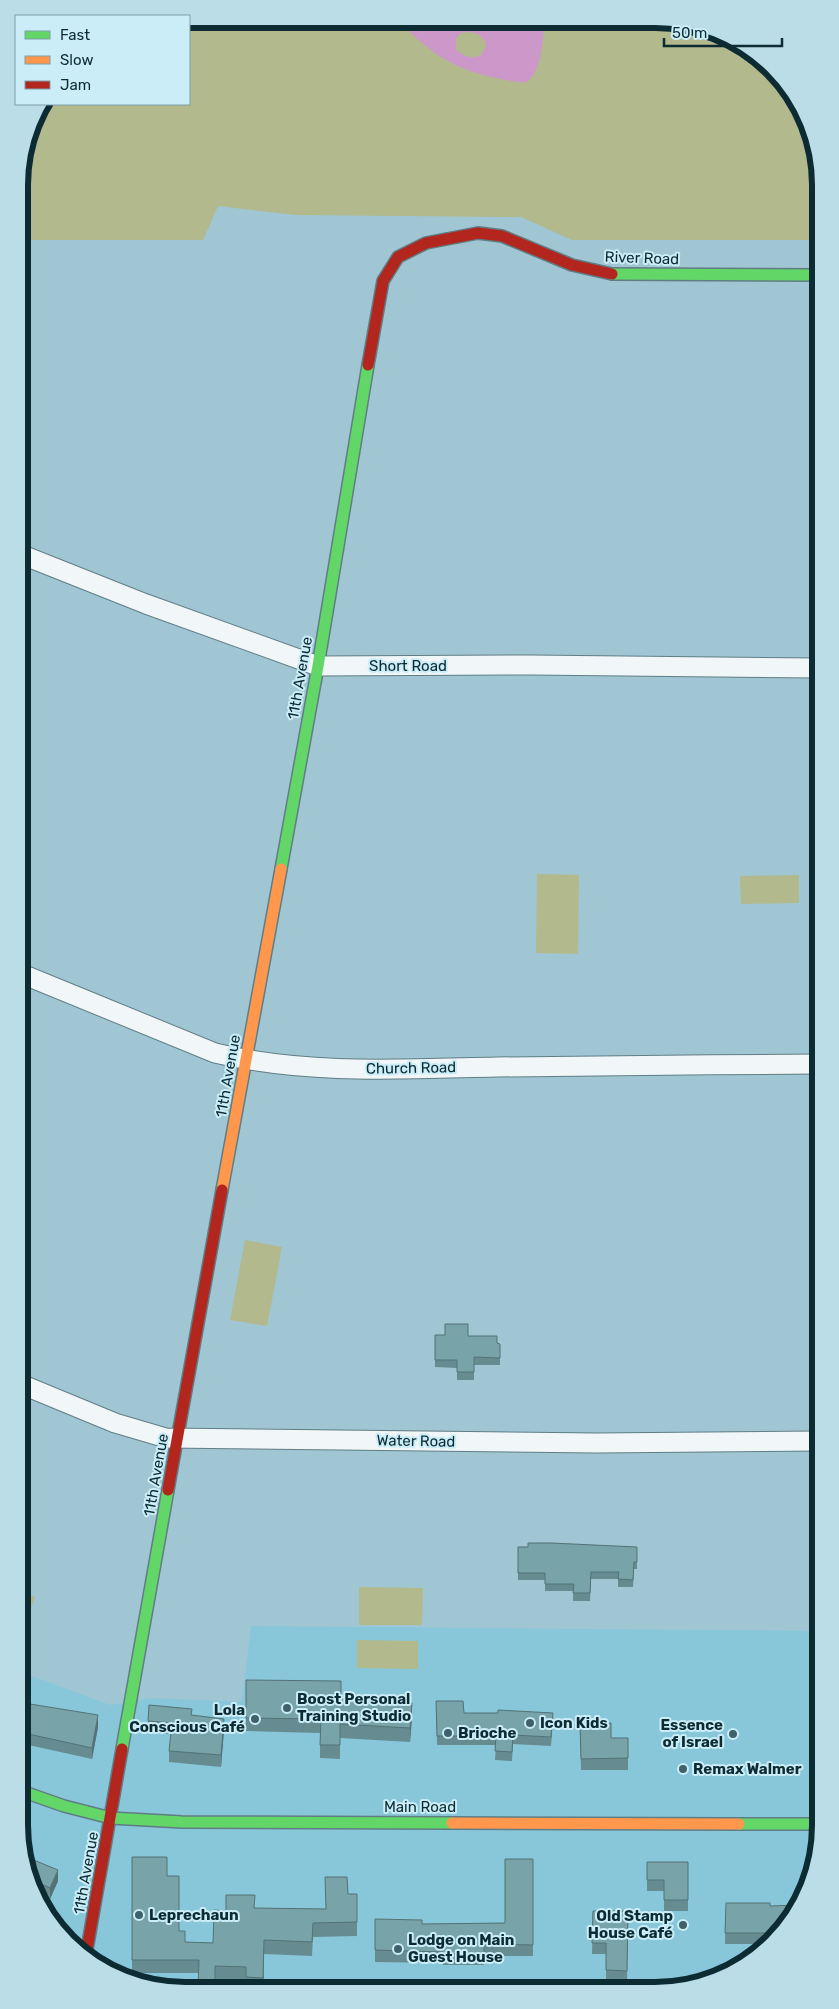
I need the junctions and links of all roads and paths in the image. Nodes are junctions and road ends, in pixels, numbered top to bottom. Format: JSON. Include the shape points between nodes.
{"nodes":[{"id":1,"x":446,"y":239,"type":"joint"},
{"id":2,"x":812,"y":275,"type":"edge"},
{"id":3,"x":28,"y":557,"type":"edge"},
{"id":4,"x":318,"y":666,"type":"junction"},
{"id":5,"x":812,"y":668,"type":"edge"},
{"id":6,"x":28,"y":976,"type":"edge"},
{"id":7,"x":247,"y":1060,"type":"junction"},
{"id":8,"x":811,"y":1064,"type":"edge"},
{"id":9,"x":27,"y":1387,"type":"edge"},
{"id":10,"x":177,"y":1438,"type":"junction"},
{"id":11,"x":811,"y":1441,"type":"edge"},
{"id":12,"x":27,"y":1793,"type":"edge"},
{"id":13,"x":111,"y":1818,"type":"junction"},
{"id":14,"x":811,"y":1824,"type":"edge"},
{"id":15,"x":87,"y":1948,"type":"edge"}],
"edges":[{"from":1,"to":2,"type":"street","name":"River Road","via":[[478,233],[494,234],[572,265],[612,274]]},
{"from":1,"to":4,"type":"street","name":"11th Avenue","via":[[404,252],[392,264],[383,281]]},
{"from":3,"to":4,"type":"street","name":"Short Road"},
{"from":4,"to":5,"type":"street","name":"Short Road"},
{"from":4,"to":7,"type":"street","name":"11th Avenue"},
{"from":6,"to":7,"type":"street","name":"Church Road","via":[[186,1042]]},
{"from":7,"to":8,"type":"street","name":"Church Road","via":[[326,1068],[377,1069]]},
{"from":7,"to":10,"type":"street","name":"11th Avenue"},
{"from":9,"to":10,"type":"street","name":"Water Road","via":[[115,1423],[156,1436]]},
{"from":10,"to":11,"type":"street","name":"Water Road","via":[[587,1443]]},
{"from":10,"to":13,"type":"street","name":"11th Avenue"},
{"from":12,"to":13,"type":"street","name":"Main Road"},
{"from":13,"to":14,"type":"street","name":"Main Road","via":[[182,1822]]},
{"from":13,"to":15,"type":"street","name":"11th Avenue"}]}
